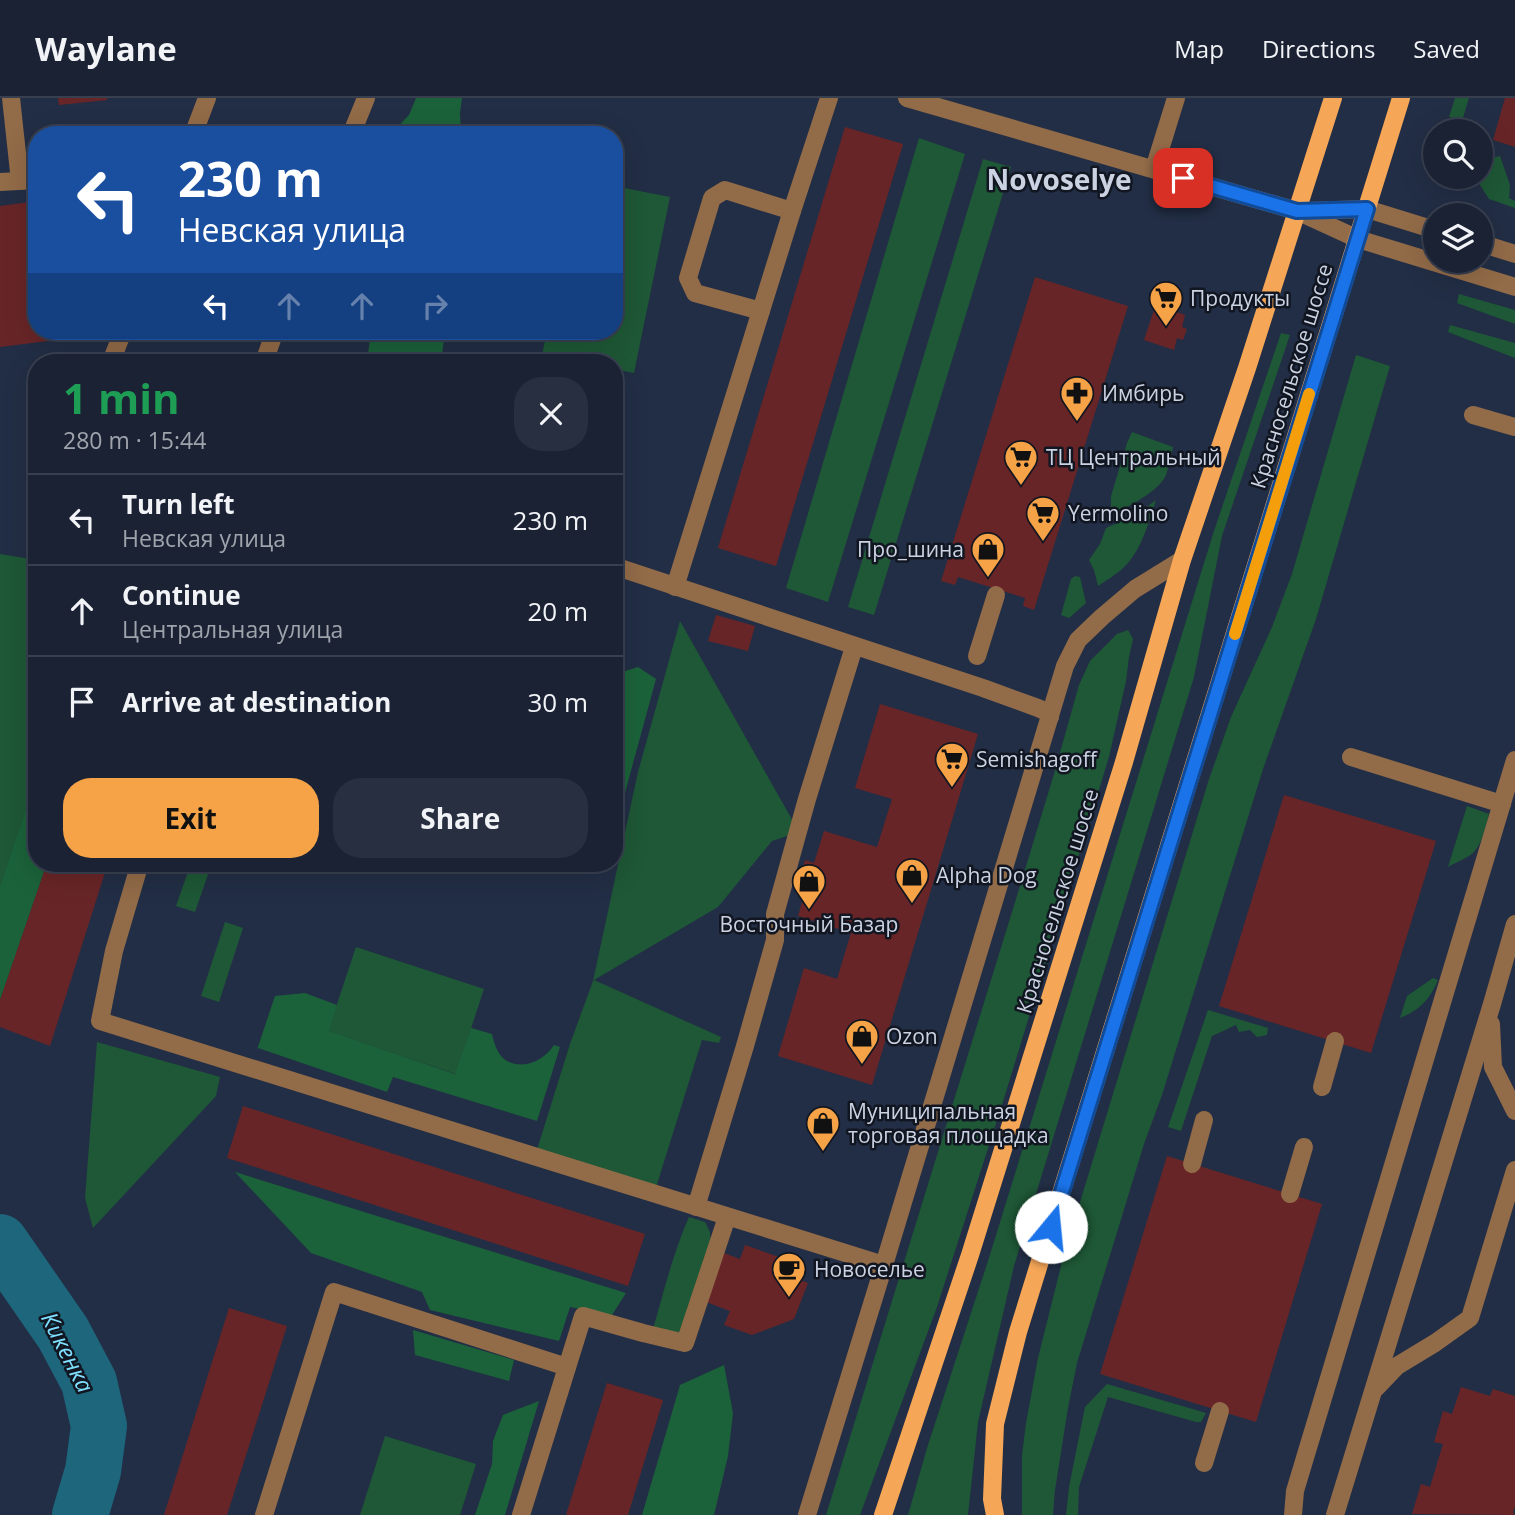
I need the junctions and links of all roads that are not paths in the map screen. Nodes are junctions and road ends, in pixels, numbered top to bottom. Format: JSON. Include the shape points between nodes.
{"nodes":[{"id":1,"x":11,"y":98,"type":"edge"},
{"id":2,"x":206,"y":98,"type":"edge"},
{"id":3,"x":366,"y":98,"type":"edge"},
{"id":4,"x":829,"y":98,"type":"edge"},
{"id":5,"x":907,"y":98,"type":"edge"},
{"id":6,"x":1176,"y":98,"type":"edge"},
{"id":7,"x":1333,"y":98,"type":"edge"},
{"id":8,"x":1401,"y":98,"type":"edge"},
{"id":9,"x":196,"y":126,"type":"edge"},
{"id":10,"x":355,"y":126,"type":"edge"},
{"id":11,"x":1154,"y":169,"type":"junction"},
{"id":12,"x":28,"y":181,"type":"edge"},
{"id":13,"x":0,"y":182,"type":"edge"},
{"id":14,"x":1367,"y":209,"type":"junction"},
{"id":15,"x":792,"y":211,"type":"junction"},
{"id":16,"x":1297,"y":211,"type":"junction"},
{"id":17,"x":1423,"y":226,"type":"edge"},
{"id":18,"x":1358,"y":239,"type":"junction"},
{"id":19,"x":1493,"y":247,"type":"edge"},
{"id":20,"x":1515,"y":254,"type":"edge"},
{"id":21,"x":1515,"y":287,"type":"edge"},
{"id":22,"x":761,"y":311,"type":"junction"},
{"id":23,"x":1473,"y":415,"type":"dead end"},
{"id":24,"x":1515,"y":427,"type":"edge"},
{"id":25,"x":1182,"y":560,"type":"junction"},
{"id":26,"x":623,"y":569,"type":"edge"},
{"id":27,"x":675,"y":587,"type":"junction"},
{"id":28,"x":996,"y":594,"type":"dead end"},
{"id":29,"x":854,"y":646,"type":"junction"},
{"id":30,"x":976,"y":656,"type":"dead end"},
{"id":31,"x":1050,"y":717,"type":"junction"},
{"id":32,"x":1351,"y":757,"type":"dead end"},
{"id":33,"x":1515,"y":760,"type":"edge"},
{"id":34,"x":1502,"y":804,"type":"junction"},
{"id":35,"x":137,"y":872,"type":"edge"},
{"id":36,"x":1515,"y":924,"type":"edge"},
{"id":37,"x":1511,"y":945,"type":"edge"},
{"id":38,"x":1490,"y":1010,"type":"junction"},
{"id":39,"x":1335,"y":1041,"type":"dead end"},
{"id":40,"x":1322,"y":1087,"type":"dead end"},
{"id":41,"x":1515,"y":1111,"type":"edge"},
{"id":42,"x":1204,"y":1120,"type":"dead end"},
{"id":43,"x":1304,"y":1147,"type":"dead end"},
{"id":44,"x":1192,"y":1164,"type":"dead end"},
{"id":45,"x":1515,"y":1170,"type":"edge"},
{"id":46,"x":1290,"y":1194,"type":"dead end"},
{"id":47,"x":696,"y":1207,"type":"junction"},
{"id":48,"x":727,"y":1217,"type":"junction"},
{"id":49,"x":884,"y":1265,"type":"junction"},
{"id":50,"x":567,"y":1367,"type":"junction"},
{"id":51,"x":1374,"y":1390,"type":"junction"},
{"id":52,"x":1220,"y":1411,"type":"dead end"},
{"id":53,"x":1204,"y":1463,"type":"dead end"},
{"id":54,"x":264,"y":1515,"type":"edge"},
{"id":55,"x":521,"y":1515,"type":"edge"},
{"id":56,"x":807,"y":1515,"type":"edge"},
{"id":57,"x":883,"y":1515,"type":"edge"},
{"id":58,"x":995,"y":1515,"type":"edge"},
{"id":59,"x":1293,"y":1515,"type":"edge"},
{"id":60,"x":1335,"y":1515,"type":"edge"}],
"edges":[{"from":1,"to":12,"type":"street"},
{"from":2,"to":9,"type":"street"},
{"from":3,"to":10,"type":"street"},
{"from":4,"to":15,"type":"street"},
{"from":5,"to":11,"type":"street"},
{"from":6,"to":11,"type":"street"},
{"from":7,"to":16,"type":"main road","name":"Красносельское шоссе"},
{"from":8,"to":14,"type":"main road","name":"Красносельское шоссе"},
{"from":11,"to":16,"type":"street"},
{"from":12,"to":13,"type":"street"},
{"from":14,"to":16,"type":"street"},
{"from":14,"to":17,"type":"street"},
{"from":14,"to":18,"type":"main road","name":"Красносельское шоссе"},
{"from":15,"to":22,"type":"street"},
{"from":15,"to":22,"type":"street","via":[[725,190],[712,198],[688,278],[695,293]]},
{"from":16,"to":18,"type":"street"},
{"from":16,"to":25,"type":"main road","name":"Красносельское шоссе"},
{"from":18,"to":21,"type":"street"},
{"from":18,"to":58,"type":"main road","name":"Красносельское шоссе","via":[[1018,1332],[995,1424]]},
{"from":19,"to":20,"type":"street"},
{"from":22,"to":27,"type":"street"},
{"from":23,"to":24,"type":"street"},
{"from":25,"to":31,"type":"street","via":[[1135,589],[1079,640],[1065,666]]},
{"from":25,"to":57,"type":"main road","name":"Красносельское шоссе","via":[[970,1255]]},
{"from":26,"to":27,"type":"street"},
{"from":27,"to":29,"type":"street"},
{"from":28,"to":30,"type":"street"},
{"from":29,"to":31,"type":"street","via":[[1038,708]]},
{"from":29,"to":47,"type":"street","via":[[809,790],[775,914],[775,940]]},
{"from":31,"to":49,"type":"street"},
{"from":32,"to":34,"type":"street"},
{"from":33,"to":34,"type":"street"},
{"from":34,"to":59,"type":"street","via":[[1298,1480]]},
{"from":35,"to":47,"type":"street","via":[[100,1021]]},
{"from":36,"to":37,"type":"street"},
{"from":37,"to":38,"type":"street"},
{"from":38,"to":41,"type":"street","via":[[1493,1066]]},
{"from":38,"to":51,"type":"street"},
{"from":39,"to":40,"type":"street"},
{"from":42,"to":44,"type":"street"},
{"from":43,"to":46,"type":"street"},
{"from":45,"to":51,"type":"street","via":[[1470,1318],[1397,1366]]},
{"from":47,"to":48,"type":"street"},
{"from":48,"to":49,"type":"street"},
{"from":48,"to":50,"type":"street","via":[[685,1343],[583,1316]]},
{"from":49,"to":56,"type":"street"},
{"from":50,"to":54,"type":"street","via":[[334,1292]]},
{"from":50,"to":55,"type":"street"},
{"from":51,"to":60,"type":"street"},
{"from":52,"to":53,"type":"street"}]}
